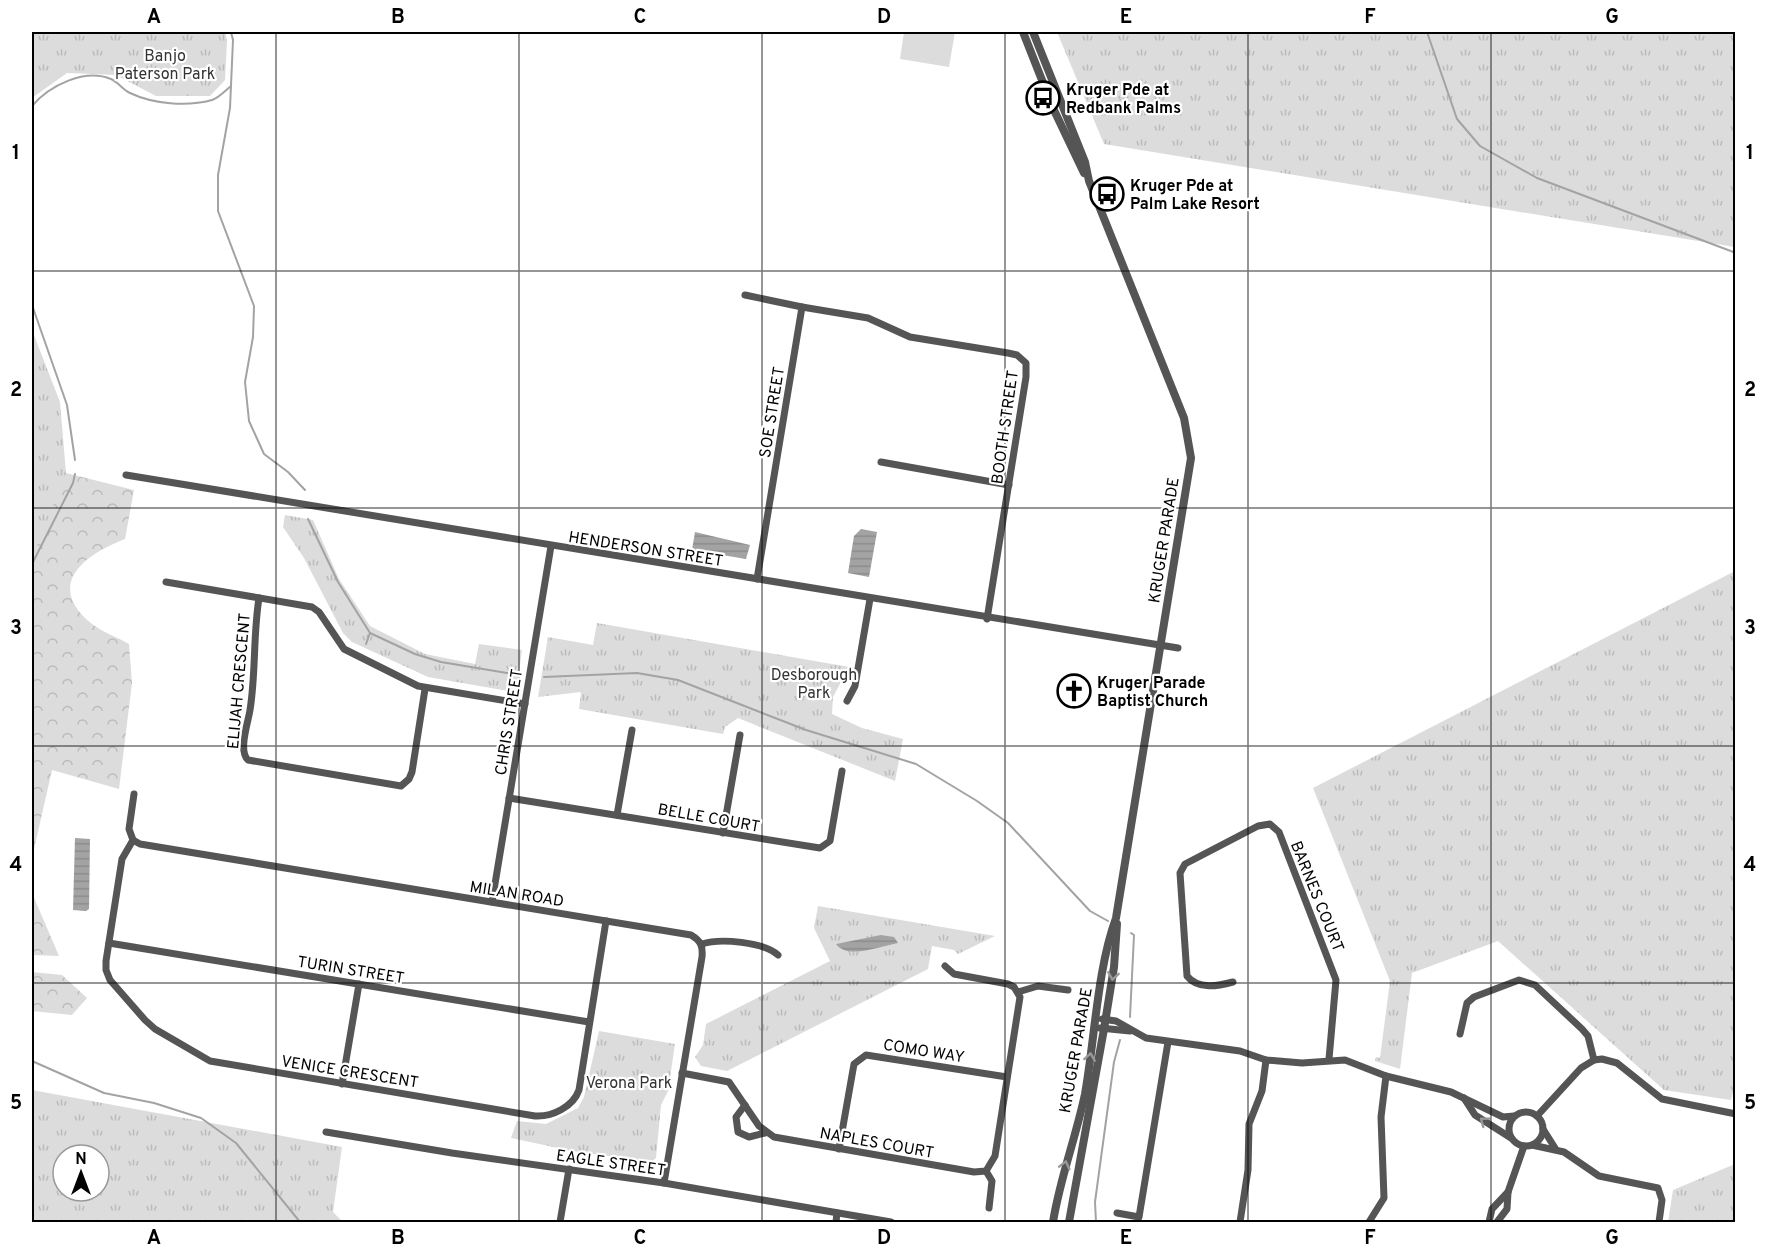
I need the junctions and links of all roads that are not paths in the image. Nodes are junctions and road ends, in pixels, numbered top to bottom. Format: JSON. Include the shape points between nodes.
{"nodes":[{"id":1,"x":1023,"y":32,"type":"edge"},
{"id":2,"x":1033,"y":32,"type":"edge"},
{"id":3,"x":1089,"y":181,"type":"junction"},
{"id":4,"x":745,"y":295,"type":"dead end"},
{"id":5,"x":802,"y":307,"type":"junction"},
{"id":6,"x":881,"y":462,"type":"dead end"},
{"id":7,"x":126,"y":475,"type":"dead end"},
{"id":8,"x":1009,"y":485,"type":"junction"},
{"id":9,"x":551,"y":546,"type":"junction"},
{"id":10,"x":757,"y":579,"type":"junction"},
{"id":11,"x":166,"y":582,"type":"dead end"},
{"id":12,"x":259,"y":598,"type":"junction"},
{"id":13,"x":870,"y":599,"type":"junction"},
{"id":14,"x":987,"y":619,"type":"junction"},
{"id":15,"x":1161,"y":646,"type":"junction"},
{"id":16,"x":1178,"y":648,"type":"dead end"},
{"id":17,"x":425,"y":688,"type":"junction"},
{"id":18,"x":847,"y":701,"type":"dead end"},
{"id":19,"x":525,"y":704,"type":"junction"},
{"id":20,"x":632,"y":730,"type":"dead end"},
{"id":21,"x":740,"y":735,"type":"dead end"},
{"id":22,"x":842,"y":771,"type":"dead end"},
{"id":23,"x":134,"y":794,"type":"dead end"},
{"id":24,"x":509,"y":798,"type":"junction"},
{"id":25,"x":617,"y":815,"type":"junction"},
{"id":26,"x":723,"y":833,"type":"junction"},
{"id":27,"x":134,"y":840,"type":"junction"},
{"id":28,"x":492,"y":902,"type":"junction"},
{"id":29,"x":606,"y":921,"type":"junction"},
{"id":30,"x":109,"y":943,"type":"junction"},
{"id":31,"x":702,"y":944,"type":"junction"},
{"id":32,"x":778,"y":955,"type":"dead end"},
{"id":33,"x":945,"y":966,"type":"dead end"},
{"id":34,"x":1233,"y":982,"type":"dead end"},
{"id":35,"x":359,"y":984,"type":"junction"},
{"id":36,"x":1068,"y":990,"type":"dead end"},
{"id":37,"x":1018,"y":992,"type":"junction"},
{"id":38,"x":589,"y":1022,"type":"junction"},
{"id":39,"x":1100,"y":1024,"type":"junction"},
{"id":40,"x":1460,"y":1034,"type":"dead end"},
{"id":41,"x":1168,"y":1042,"type":"junction"},
{"id":42,"x":1329,"y":1059,"type":"junction"},
{"id":43,"x":1266,"y":1060,"type":"junction"},
{"id":44,"x":1594,"y":1060,"type":"junction"},
{"id":45,"x":682,"y":1073,"type":"junction"},
{"id":46,"x":1386,"y":1076,"type":"junction"},
{"id":47,"x":1007,"y":1077,"type":"junction"},
{"id":48,"x":342,"y":1084,"type":"junction"},
{"id":49,"x":1464,"y":1098,"type":"junction"},
{"id":50,"x":745,"y":1105,"type":"junction"},
{"id":51,"x":1736,"y":1114,"type":"edge"},
{"id":52,"x":1514,"y":1116,"type":"junction"},
{"id":53,"x":1537,"y":1116,"type":"junction"},
{"id":54,"x":1543,"y":1129,"type":"junction"},
{"id":55,"x":326,"y":1132,"type":"dead end"},
{"id":56,"x":765,"y":1133,"type":"junction"},
{"id":57,"x":1511,"y":1138,"type":"junction"},
{"id":58,"x":1533,"y":1144,"type":"junction"},
{"id":59,"x":1524,"y":1146,"type":"junction"},
{"id":60,"x":1555,"y":1148,"type":"junction"},
{"id":61,"x":839,"y":1149,"type":"junction"},
{"id":62,"x":569,"y":1169,"type":"junction"},
{"id":63,"x":986,"y":1171,"type":"junction"},
{"id":64,"x":664,"y":1183,"type":"junction"},
{"id":65,"x":1508,"y":1192,"type":"junction"},
{"id":66,"x":989,"y":1208,"type":"dead end"},
{"id":67,"x":1055,"y":1212,"type":"junction"},
{"id":68,"x":837,"y":1213,"type":"junction"},
{"id":69,"x":1117,"y":1213,"type":"dead end"},
{"id":70,"x":560,"y":1222,"type":"edge"},
{"id":71,"x":836,"y":1222,"type":"edge"},
{"id":72,"x":891,"y":1222,"type":"edge"},
{"id":73,"x":1046,"y":1222,"type":"edge"},
{"id":74,"x":1053,"y":1222,"type":"edge"},
{"id":75,"x":1069,"y":1222,"type":"edge"},
{"id":76,"x":1240,"y":1222,"type":"edge"},
{"id":77,"x":1369,"y":1222,"type":"edge"},
{"id":78,"x":1490,"y":1222,"type":"edge"},
{"id":79,"x":1497,"y":1222,"type":"edge"},
{"id":80,"x":1659,"y":1222,"type":"edge"}],
"edges":[{"from":1,"to":3,"type":"street","name":"KRUGER PARADE","via":[[1060,124]]},
{"from":2,"to":3,"type":"street","name":"KRUGER PARADE"},
{"from":3,"to":15,"type":"street","name":"KRUGER PARADE","via":[[1190,441],[1190,466]]},
{"from":4,"to":5,"type":"street"},
{"from":5,"to":8,"type":"street","name":"BOOTH STREET","via":[[860,316],[910,337],[1008,353],[1022,359],[1026,363],[1026,377]]},
{"from":5,"to":10,"type":"street","name":"SOE STREET"},
{"from":6,"to":8,"type":"street"},
{"from":7,"to":9,"type":"street","name":"HENDERSON STREET"},
{"from":8,"to":14,"type":"street","name":"BOOTH STREET"},
{"from":9,"to":10,"type":"street","name":"HENDERSON STREET"},
{"from":9,"to":19,"type":"street","name":"CHRIS STREET"},
{"from":10,"to":13,"type":"street","name":"HENDERSON STREET"},
{"from":11,"to":12,"type":"street"},
{"from":12,"to":17,"type":"street","via":[[312,607],[320,612],[344,649]]},
{"from":12,"to":17,"type":"street","name":"ELIJAH CRESCENT","via":[[252,696],[243,753],[248,760],[401,786],[412,772]]},
{"from":13,"to":14,"type":"street","name":"HENDERSON STREET"},
{"from":13,"to":18,"type":"street","via":[[855,686]]},
{"from":14,"to":15,"type":"street","name":"HENDERSON STREET"},
{"from":15,"to":16,"type":"street","name":"HENDERSON STREET"},
{"from":15,"to":39,"type":"street","name":"KRUGER PARADE","via":[[1112,930]]},
{"from":17,"to":19,"type":"street"},
{"from":19,"to":24,"type":"street","name":"CHRIS STREET"},
{"from":20,"to":25,"type":"street"},
{"from":21,"to":26,"type":"street"},
{"from":22,"to":26,"type":"street","name":"BELLE COURT","via":[[832,835],[825,847]]},
{"from":23,"to":27,"type":"street","via":[[129,829]]},
{"from":24,"to":25,"type":"street","name":"BELLE COURT"},
{"from":24,"to":28,"type":"street","name":"CHRIS STREET"},
{"from":25,"to":26,"type":"street","name":"BELLE COURT"},
{"from":27,"to":28,"type":"street","name":"MILAN ROAD"},
{"from":27,"to":30,"type":"street","name":"VENICE CRESCENT","via":[[122,859]]},
{"from":28,"to":29,"type":"street","name":"MILAN ROAD"},
{"from":29,"to":31,"type":"street","name":"MILAN ROAD","via":[[691,935]]},
{"from":29,"to":38,"type":"street","name":"VENICE CRESCENT"},
{"from":30,"to":35,"type":"street","name":"TURIN STREET"},
{"from":30,"to":48,"type":"street","name":"VENICE CRESCENT","via":[[107,975],[155,1029],[217,1063]]},
{"from":31,"to":32,"type":"street","via":[[719,939],[771,948]]},
{"from":31,"to":45,"type":"street"},
{"from":33,"to":37,"type":"street","via":[[954,974],[1008,984]]},
{"from":34,"to":42,"type":"street","name":"BARNES COURT","via":[[1203,985],[1187,976],[1180,873],[1185,864],[1258,826],[1270,824],[1279,832],[1336,980]]},
{"from":35,"to":38,"type":"street","name":"TURIN STREET"},
{"from":35,"to":48,"type":"street"},
{"from":36,"to":37,"type":"street","via":[[1038,986]]},
{"from":37,"to":47,"type":"street"},
{"from":38,"to":48,"type":"street","name":"VENICE CRESCENT","via":[[577,1097],[548,1115]]},
{"from":39,"to":41,"type":"street","via":[[1116,1021],[1130,1031]]},
{"from":67,"to":39,"type":"street","name":"KRUGER PARADE","one_way":true},
{"from":39,"to":75,"type":"street","name":"KRUGER PARADE"},
{"from":40,"to":44,"type":"street","via":[[1467,1003],[1474,997],[1525,980],[1582,1029],[1588,1036]]},
{"from":41,"to":43,"type":"street","via":[[1240,1051]]},
{"from":41,"to":69,"type":"street","via":[[1140,1216]]},
{"from":42,"to":43,"type":"street","via":[[1302,1063]]},
{"from":42,"to":46,"type":"street","via":[[1345,1060]]},
{"from":43,"to":76,"type":"street","via":[[1262,1090],[1248,1124],[1248,1170]]},
{"from":44,"to":51,"type":"street","via":[[1617,1063],[1662,1099]]},
{"from":44,"to":53,"type":"street","via":[[1581,1068]]},
{"from":45,"to":50,"type":"street","via":[[729,1082]]},
{"from":45,"to":64,"type":"street"},
{"from":46,"to":49,"type":"street"},
{"from":46,"to":77,"type":"street","via":[[1381,1117],[1384,1198]]},
{"from":47,"to":61,"type":"street","name":"COMO WAY","via":[[866,1055],[854,1064],[851,1072]]},
{"from":47,"to":63,"type":"street","via":[[993,1162]]},
{"from":49,"to":52,"type":"street","via":[[1503,1117]]},
{"from":57,"to":49,"type":"street","one_way":true,"via":[[1476,1115]]},
{"from":50,"to":56,"type":"street"},
{"from":50,"to":56,"type":"street","name":"NAPLES COURT","via":[[736,1117],[738,1132],[749,1137]]},
{"from":52,"to":53,"type":"street","via":[[1526,1112]]},
{"from":52,"to":57,"type":"street","via":[[1509,1126]]},
{"from":53,"to":54,"type":"street"},
{"from":54,"to":58,"type":"street"},
{"from":54,"to":60,"type":"street"},
{"from":55,"to":62,"type":"street","name":"EAGLE STREET"},
{"from":56,"to":61,"type":"street","name":"NAPLES COURT","via":[[786,1141]]},
{"from":57,"to":59,"type":"street"},
{"from":58,"to":59,"type":"street"},
{"from":58,"to":60,"type":"street"},
{"from":59,"to":65,"type":"street"},
{"from":60,"to":80,"type":"street","via":[[1599,1176],[1658,1188],[1662,1200]]},
{"from":61,"to":63,"type":"street","name":"NAPLES COURT"},
{"from":62,"to":64,"type":"street","name":"EAGLE STREET"},
{"from":62,"to":70,"type":"street"},
{"from":63,"to":66,"type":"street","via":[[992,1181]]},
{"from":64,"to":68,"type":"street","name":"EAGLE STREET"},
{"from":65,"to":78,"type":"street","via":[[1492,1209]]},
{"from":65,"to":79,"type":"street","via":[[1507,1209]]},
{"from":67,"to":73,"type":"street"},
{"from":67,"to":74,"type":"street","name":"KRUGER PARADE"},
{"from":68,"to":71,"type":"street"},
{"from":68,"to":72,"type":"street","name":"EAGLE STREET"}]}
